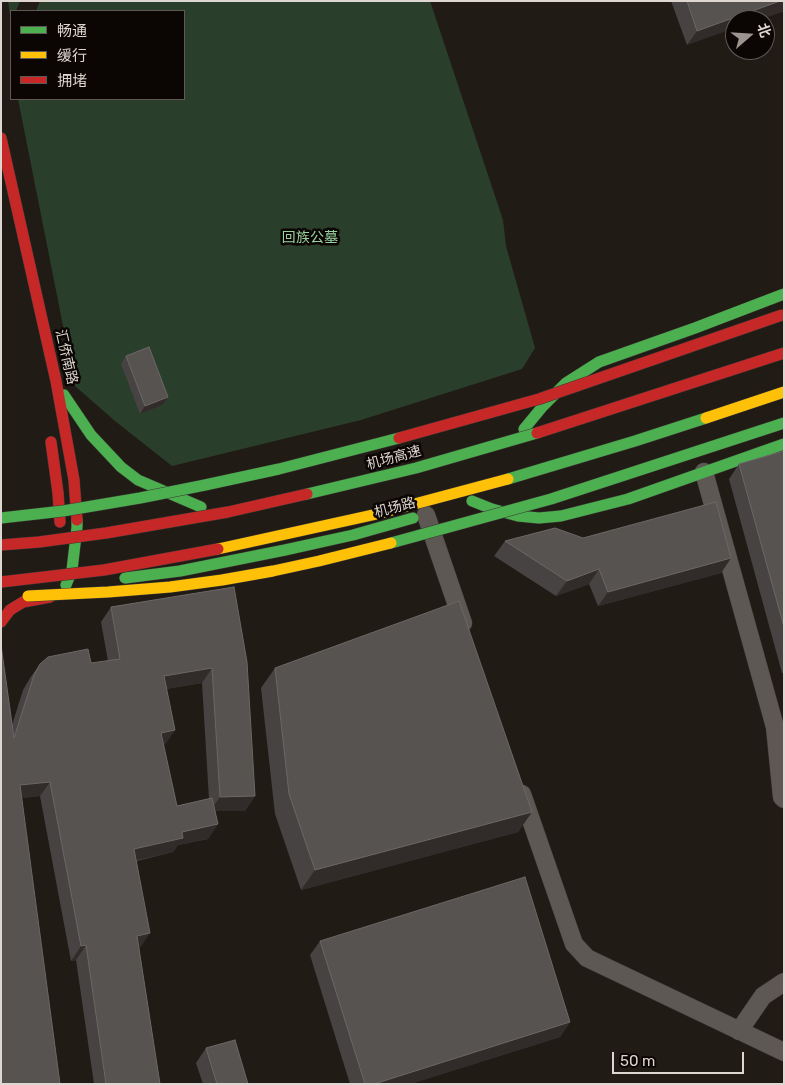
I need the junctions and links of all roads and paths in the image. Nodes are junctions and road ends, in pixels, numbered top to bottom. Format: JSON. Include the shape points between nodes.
{"nodes":[{"id":1,"x":1,"y":138,"type":"edge"},
{"id":2,"x":784,"y":294,"type":"edge"},
{"id":3,"x":783,"y":314,"type":"edge"},
{"id":4,"x":784,"y":343,"type":"edge"},
{"id":5,"x":784,"y":353,"type":"edge"},
{"id":6,"x":56,"y":381,"type":"junction"},
{"id":7,"x":784,"y":392,"type":"edge"},
{"id":8,"x":784,"y":400,"type":"edge"},
{"id":9,"x":784,"y":423,"type":"edge"},
{"id":10,"x":524,"y":429,"type":"junction"},
{"id":11,"x":49,"y":430,"type":"dead end"},
{"id":12,"x":784,"y":444,"type":"edge"},
{"id":13,"x":704,"y":472,"type":"junction"},
{"id":14,"x":507,"y":491,"type":"dead end"},
{"id":15,"x":490,"y":496,"type":"dead end"},
{"id":16,"x":201,"y":508,"type":"junction"},
{"id":17,"x":430,"y":513,"type":"joint"},
{"id":18,"x":1,"y":518,"type":"edge"},
{"id":19,"x":77,"y":527,"type":"junction"},
{"id":20,"x":1,"y":545,"type":"edge"},
{"id":21,"x":1,"y":582,"type":"edge"},
{"id":22,"x":105,"y":582,"type":"dead end"},
{"id":23,"x":66,"y":585,"type":"junction"},
{"id":24,"x":6,"y":594,"type":"edge"},
{"id":25,"x":1,"y":622,"type":"edge"},
{"id":26,"x":468,"y":638,"type":"edge"},
{"id":27,"x":779,"y":726,"type":"edge"},
{"id":28,"x":516,"y":777,"type":"edge"},
{"id":29,"x":784,"y":799,"type":"edge"},
{"id":30,"x":784,"y":982,"type":"edge"},
{"id":31,"x":739,"y":1031,"type":"junction"},
{"id":32,"x":784,"y":1052,"type":"edge"}],
"edges":[{"from":1,"to":6,"type":"main road","name":"汇侨南路"},
{"from":2,"to":10,"type":"main road","via":[[599,362],[566,383]]},
{"from":3,"to":18,"type":"main road","bridge":true,"via":[[539,399],[377,444],[279,469],[158,494]]},
{"from":4,"to":10,"type":"main road"},
{"from":5,"to":20,"type":"main road","name":"机场高速","bridge":true,"via":[[557,427],[352,484],[159,524]]},
{"from":6,"to":16,"type":"main road","via":[[91,435],[121,467],[138,480]]},
{"from":6,"to":19,"type":"main road","name":"汇侨南路","via":[[68,437]]},
{"from":7,"to":21,"type":"main road","bridge":true,"via":[[564,463],[411,506],[185,555],[104,570]]},
{"from":8,"to":14,"type":"main road"},
{"from":9,"to":24,"type":"main road","bridge":true,"via":[[551,499],[301,565],[162,587],[77,594]]},
{"from":10,"to":16,"type":"main road","via":[[372,470]]},
{"from":11,"to":19,"type":"main road","via":[[57,484],[56,529]]},
{"from":12,"to":13,"type":"main road"},
{"from":13,"to":15,"type":"main road","via":[[628,499],[561,516],[518,516],[468,503]]},
{"from":13,"to":27,"type":"street"},
{"from":16,"to":19,"type":"main road"},
{"from":17,"to":23,"type":"main road","name":"机场路","via":[[325,541],[223,563]]},
{"from":17,"to":26,"type":"street"},
{"from":19,"to":23,"type":"main road","name":"汇侨南路","via":[[72,570]]},
{"from":22,"to":25,"type":"main road","via":[[82,591],[22,602]]},
{"from":23,"to":24,"type":"main road","name":"机场路"},
{"from":27,"to":29,"type":"street"},
{"from":28,"to":31,"type":"street","via":[[574,944],[587,958]]},
{"from":30,"to":31,"type":"street","via":[[763,996]]},
{"from":31,"to":32,"type":"street"}]}
